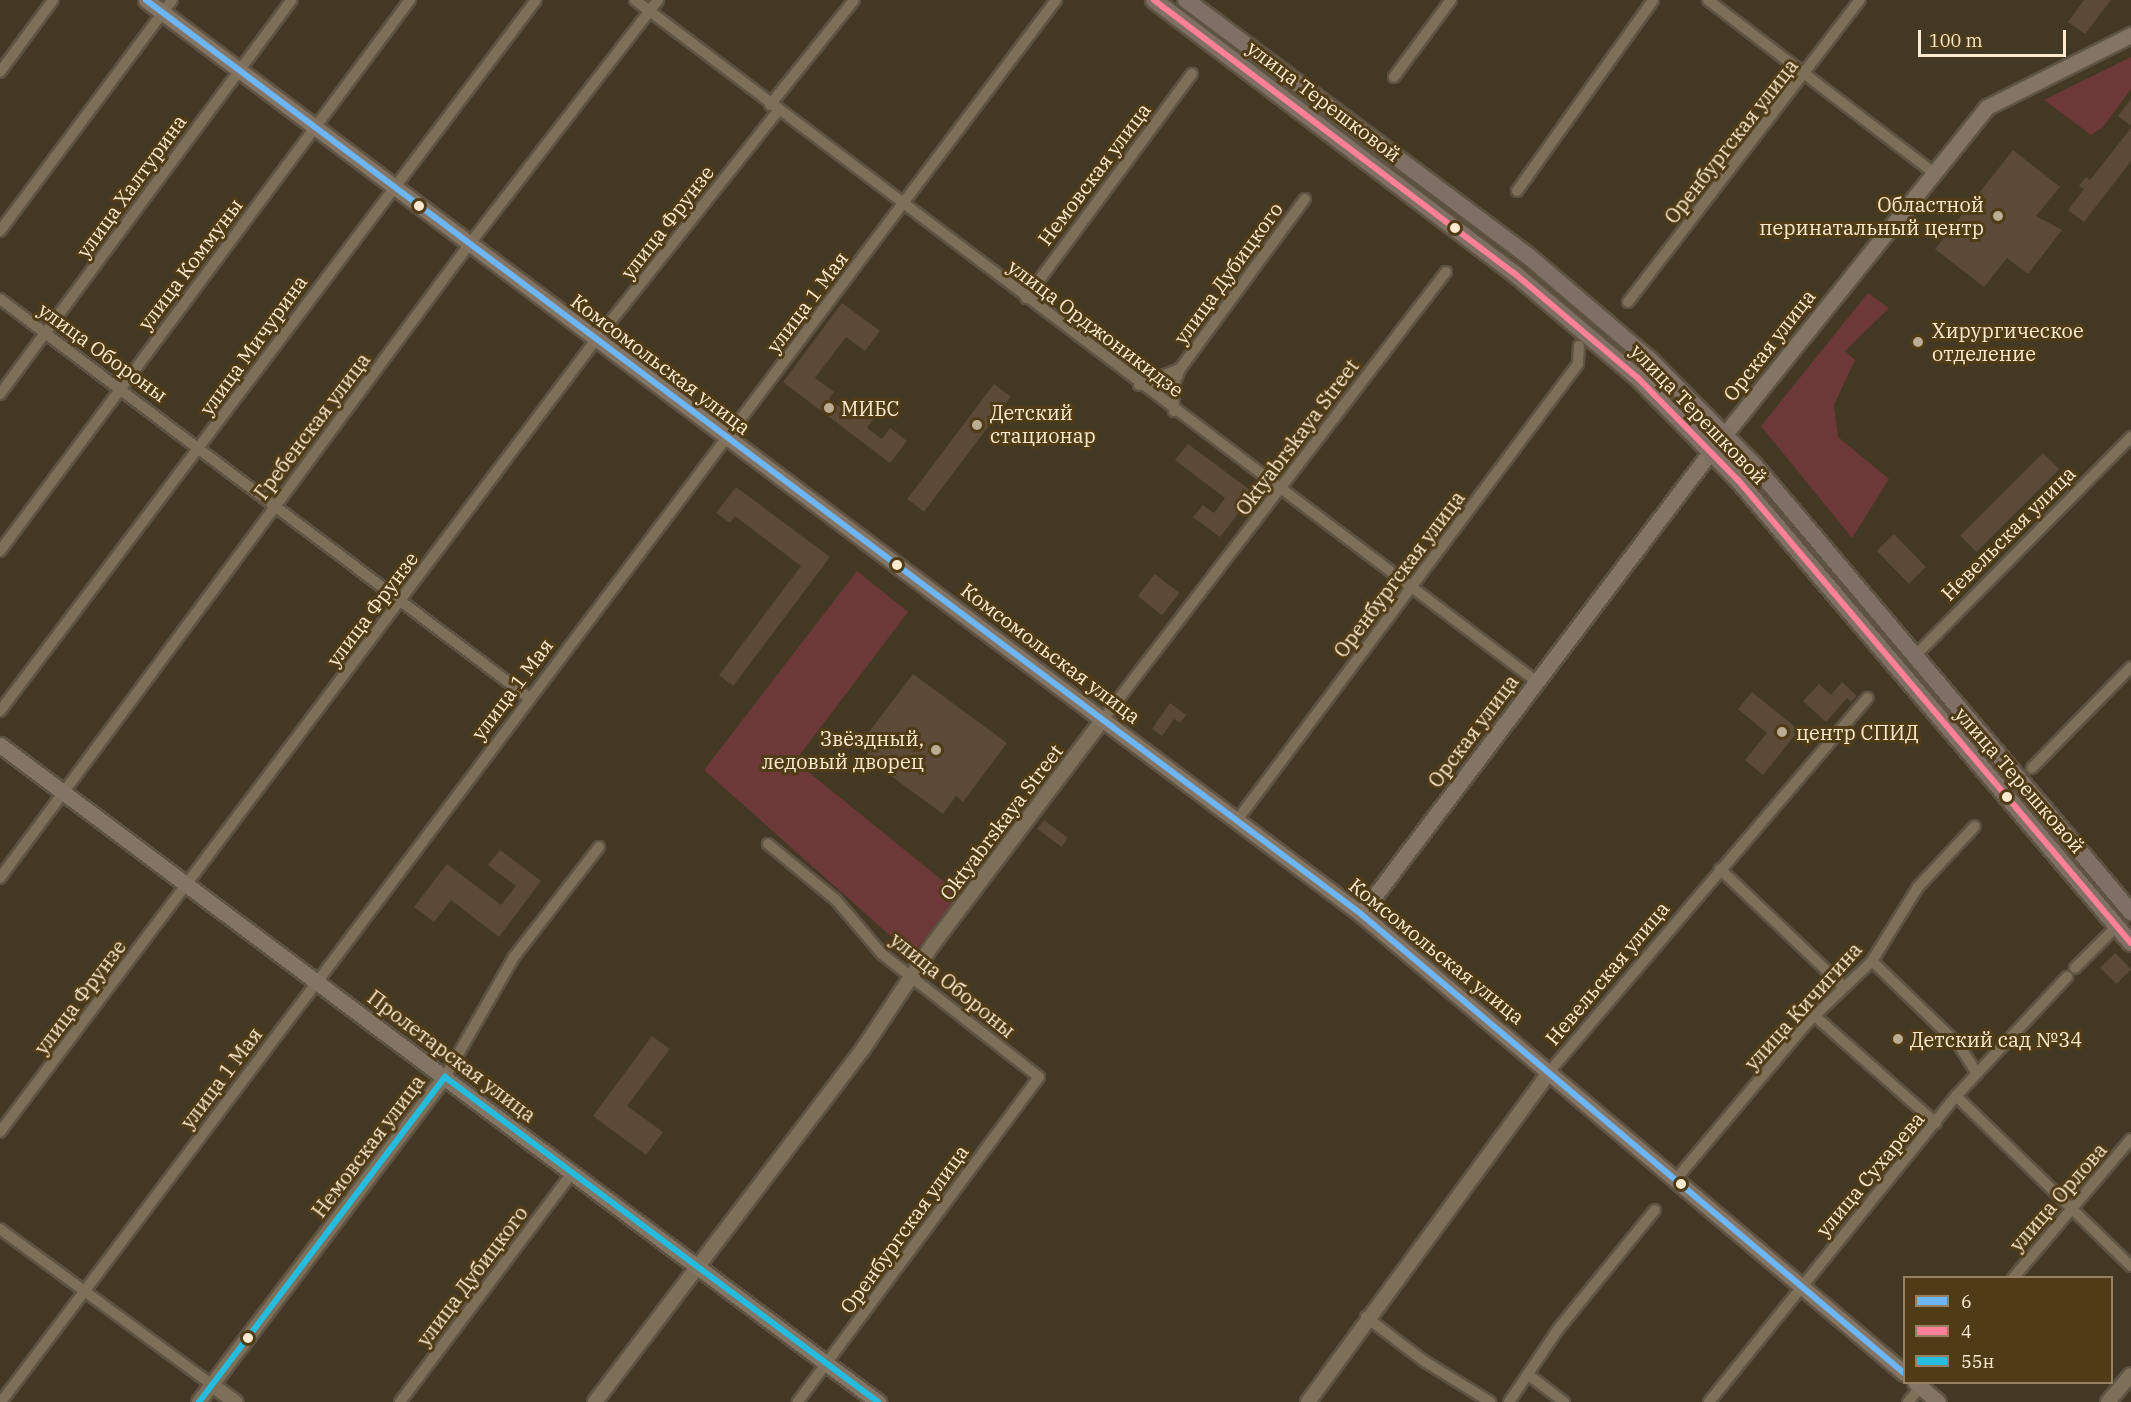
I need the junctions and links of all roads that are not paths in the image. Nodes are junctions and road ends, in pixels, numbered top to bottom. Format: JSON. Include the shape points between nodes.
{"nodes":[{"id":1,"x":54,"y":0,"type":"edge"},
{"id":2,"x":146,"y":0,"type":"edge"},
{"id":3,"x":172,"y":0,"type":"edge"},
{"id":4,"x":292,"y":0,"type":"edge"},
{"id":5,"x":410,"y":0,"type":"edge"},
{"id":6,"x":536,"y":0,"type":"edge"},
{"id":7,"x":635,"y":0,"type":"edge"},
{"id":8,"x":658,"y":0,"type":"edge"},
{"id":9,"x":854,"y":0,"type":"edge"},
{"id":10,"x":1056,"y":0,"type":"edge"},
{"id":11,"x":1154,"y":0,"type":"edge"},
{"id":12,"x":1186,"y":0,"type":"edge"},
{"id":13,"x":1451,"y":0,"type":"edge"},
{"id":14,"x":1653,"y":0,"type":"edge"},
{"id":15,"x":1708,"y":0,"type":"edge"},
{"id":16,"x":1860,"y":0,"type":"edge"},
{"id":17,"x":650,"y":11,"type":"junction"},
{"id":18,"x":163,"y":13,"type":"junction"},
{"id":19,"x":2131,"y":35,"type":"edge"},
{"id":20,"x":238,"y":70,"type":"junction"},
{"id":21,"x":0,"y":72,"type":"edge"},
{"id":22,"x":1192,"y":74,"type":"dead end"},
{"id":23,"x":1807,"y":74,"type":"junction"},
{"id":24,"x":1394,"y":77,"type":"dead end"},
{"id":25,"x":774,"y":108,"type":"junction"},
{"id":26,"x":314,"y":129,"type":"junction"},
{"id":27,"x":1933,"y":172,"type":"junction"},
{"id":28,"x":392,"y":187,"type":"junction"},
{"id":29,"x":1517,"y":191,"type":"dead end"},
{"id":30,"x":1305,"y":199,"type":"dead end"},
{"id":31,"x":904,"y":204,"type":"junction"},
{"id":32,"x":0,"y":231,"type":"edge"},
{"id":33,"x":468,"y":246,"type":"junction"},
{"id":34,"x":1446,"y":272,"type":"dead end"},
{"id":35,"x":1026,"y":298,"type":"junction"},
{"id":36,"x":0,"y":299,"type":"edge"},
{"id":37,"x":1628,"y":302,"type":"dead end"},
{"id":38,"x":46,"y":333,"type":"junction"},
{"id":39,"x":595,"y":341,"type":"junction"},
{"id":40,"x":1579,"y":346,"type":"dead end"},
{"id":41,"x":1180,"y":369,"type":"junction"},
{"id":42,"x":1139,"y":386,"type":"junction"},
{"id":43,"x":121,"y":387,"type":"junction"},
{"id":44,"x":0,"y":394,"type":"edge"},
{"id":45,"x":1173,"y":411,"type":"junction"},
{"id":46,"x":1725,"y":434,"type":"junction"},
{"id":47,"x":725,"y":439,"type":"junction"},
{"id":48,"x":2127,"y":441,"type":"edge"},
{"id":49,"x":201,"y":447,"type":"junction"},
{"id":50,"x":1711,"y":451,"type":"junction"},
{"id":51,"x":2131,"y":454,"type":"edge"},
{"id":52,"x":1282,"y":491,"type":"junction"},
{"id":53,"x":276,"y":505,"type":"junction"},
{"id":54,"x":0,"y":551,"type":"edge"},
{"id":55,"x":1413,"y":584,"type":"junction"},
{"id":56,"x":401,"y":601,"type":"junction"},
{"id":57,"x":1914,"y":657,"type":"junction"},
{"id":58,"x":2131,"y":667,"type":"edge"},
{"id":59,"x":1537,"y":682,"type":"junction"},
{"id":60,"x":528,"y":697,"type":"junction"},
{"id":61,"x":1867,"y":698,"type":"dead end"},
{"id":62,"x":0,"y":711,"type":"edge"},
{"id":63,"x":1104,"y":718,"type":"junction"},
{"id":64,"x":0,"y":745,"type":"edge"},
{"id":65,"x":2031,"y":768,"type":"dead end"},
{"id":66,"x":64,"y":793,"type":"junction"},
{"id":67,"x":1238,"y":819,"type":"junction"},
{"id":68,"x":1976,"y":826,"type":"dead end"},
{"id":69,"x":768,"y":844,"type":"dead end"},
{"id":70,"x":599,"y":848,"type":"dead end"},
{"id":71,"x":1720,"y":869,"type":"junction"},
{"id":72,"x":0,"y":878,"type":"edge"},
{"id":73,"x":187,"y":885,"type":"junction"},
{"id":74,"x":2131,"y":911,"type":"edge"},
{"id":75,"x":1361,"y":914,"type":"junction"},
{"id":76,"x":2116,"y":927,"type":"junction"},
{"id":77,"x":2131,"y":943,"type":"edge"},
{"id":78,"x":1872,"y":961,"type":"junction"},
{"id":79,"x":2075,"y":968,"type":"dead end"},
{"id":80,"x":912,"y":975,"type":"junction"},
{"id":81,"x":2067,"y":977,"type":"dead end"},
{"id":82,"x":315,"y":981,"type":"junction"},
{"id":83,"x":1844,"y":987,"type":"junction"},
{"id":84,"x":1816,"y":1017,"type":"junction"},
{"id":85,"x":1550,"y":1071,"type":"junction"},
{"id":86,"x":1976,"y":1072,"type":"junction"},
{"id":87,"x":445,"y":1077,"type":"junction"},
{"id":88,"x":1039,"y":1077,"type":"joint"},
{"id":89,"x":1956,"y":1096,"type":"junction"},
{"id":90,"x":1936,"y":1123,"type":"junction"},
{"id":91,"x":0,"y":1132,"type":"edge"},
{"id":92,"x":2131,"y":1139,"type":"edge"},
{"id":93,"x":573,"y":1172,"type":"junction"},
{"id":94,"x":1676,"y":1179,"type":"junction"},
{"id":95,"x":2072,"y":1208,"type":"junction"},
{"id":96,"x":1655,"y":1210,"type":"dead end"},
{"id":97,"x":0,"y":1229,"type":"edge"},
{"id":98,"x":699,"y":1265,"type":"junction"},
{"id":99,"x":2131,"y":1266,"type":"edge"},
{"id":100,"x":2015,"y":1276,"type":"edge"},
{"id":101,"x":1802,"y":1285,"type":"junction"},
{"id":102,"x":85,"y":1290,"type":"junction"},
{"id":103,"x":1366,"y":1317,"type":"junction"},
{"id":104,"x":828,"y":1364,"type":"junction"},
{"id":105,"x":1903,"y":1371,"type":"edge"},
{"id":106,"x":2131,"y":1375,"type":"edge"},
{"id":107,"x":1530,"y":1376,"type":"junction"},
{"id":108,"x":1920,"y":1384,"type":"edge"},
{"id":109,"x":212,"y":1385,"type":"junction"},
{"id":110,"x":1,"y":1402,"type":"edge"},
{"id":111,"x":199,"y":1402,"type":"edge"},
{"id":112,"x":235,"y":1402,"type":"edge"},
{"id":113,"x":400,"y":1402,"type":"edge"},
{"id":114,"x":595,"y":1402,"type":"edge"},
{"id":115,"x":798,"y":1402,"type":"edge"},
{"id":116,"x":878,"y":1402,"type":"edge"},
{"id":117,"x":1308,"y":1402,"type":"edge"},
{"id":118,"x":1490,"y":1402,"type":"edge"},
{"id":119,"x":1509,"y":1402,"type":"edge"},
{"id":120,"x":1564,"y":1402,"type":"edge"},
{"id":121,"x":1709,"y":1402,"type":"edge"},
{"id":122,"x":1908,"y":1402,"type":"edge"},
{"id":123,"x":1938,"y":1402,"type":"edge"},
{"id":124,"x":2108,"y":1402,"type":"edge"}],
"edges":[{"from":1,"to":21,"type":"street"},
{"from":2,"to":18,"type":"main road","name":"Комсомольская улица"},
{"from":3,"to":18,"type":"street"},
{"from":4,"to":20,"type":"street","name":"улица Халтурина"},
{"from":5,"to":26,"type":"street","name":"улица Коммуны"},
{"from":6,"to":28,"type":"street","name":"улица Мичурина"},
{"from":7,"to":17,"type":"street","name":"улица Орджоникидзе"},
{"from":8,"to":17,"type":"street","name":"Гребенская улица"},
{"from":9,"to":25,"type":"street","name":"улица Фрунзе"},
{"from":10,"to":31,"type":"street","name":"улица 1 Мая"},
{"from":11,"to":50,"type":"main road","name":"улица Терешковой","via":[[1514,273],[1638,378]]},
{"from":12,"to":46,"type":"main road","name":"улица Терешковой","via":[[1586,303]]},
{"from":13,"to":24,"type":"street"},
{"from":14,"to":29,"type":"street"},
{"from":15,"to":23,"type":"street"},
{"from":16,"to":23,"type":"street","name":"Оренбургская улица"},
{"from":17,"to":25,"type":"street","name":"улица Орджоникидзе"},
{"from":17,"to":33,"type":"street","name":"Гребенская улица"},
{"from":18,"to":20,"type":"main road","name":"Комсомольская улица"},
{"from":18,"to":32,"type":"street"},
{"from":19,"to":27,"type":"main road","name":"Орская улица","via":[[1997,99]]},
{"from":20,"to":26,"type":"main road","name":"Комсомольская улица"},
{"from":20,"to":38,"type":"street","name":"улица Халтурина"},
{"from":22,"to":35,"type":"street","name":"Немовская улица"},
{"from":23,"to":27,"type":"street"},
{"from":23,"to":37,"type":"street","name":"Оренбургская улица"},
{"from":25,"to":31,"type":"street","name":"улица Орджоникидзе"},
{"from":25,"to":39,"type":"street","name":"улица Фрунзе"},
{"from":26,"to":28,"type":"main road","name":"Комсомольская улица"},
{"from":26,"to":43,"type":"street","name":"улица Коммуны"},
{"from":27,"to":46,"type":"main road","name":"Орская улица"},
{"from":28,"to":33,"type":"main road","name":"Комсомольская улица"},
{"from":28,"to":49,"type":"street","name":"улица Мичурина"},
{"from":30,"to":41,"type":"street","name":"улица Дубицкого"},
{"from":31,"to":35,"type":"street","name":"улица Орджоникидзе"},
{"from":31,"to":47,"type":"street","name":"улица 1 Мая"},
{"from":33,"to":39,"type":"main road","name":"Комсомольская улица"},
{"from":33,"to":53,"type":"street","name":"Гребенская улица"},
{"from":34,"to":52,"type":"street","name":"Oktyabrskaya Street"},
{"from":35,"to":42,"type":"street","name":"улица Орджоникидзе"},
{"from":36,"to":38,"type":"street","name":"улица Обороны"},
{"from":38,"to":43,"type":"street","name":"улица Обороны"},
{"from":38,"to":44,"type":"street","name":"улица Халтурина"},
{"from":39,"to":47,"type":"main road","name":"Комсомольская улица"},
{"from":39,"to":56,"type":"street","name":"улица Фрунзе"},
{"from":40,"to":55,"type":"street","name":"Оренбургская улица","via":[[1578,364]]},
{"from":41,"to":42,"type":"street","name":"улица Дубицкого"},
{"from":41,"to":45,"type":"street","name":"улица Дубицкого","via":[[1173,387]]},
{"from":42,"to":45,"type":"street","name":"улица Орджоникидзе"},
{"from":43,"to":49,"type":"street","name":"улица Обороны"},
{"from":43,"to":54,"type":"street","name":"улица Коммуны"},
{"from":45,"to":52,"type":"street","name":"улица Орджоникидзе"},
{"from":46,"to":50,"type":"main road","name":"Орская улица"},
{"from":46,"to":57,"type":"main road","name":"улица Терешковой"},
{"from":47,"to":60,"type":"street","name":"улица 1 Мая"},
{"from":47,"to":63,"type":"main road","name":"Комсомольская улица"},
{"from":48,"to":51,"type":"street"},
{"from":48,"to":57,"type":"street","name":"Невельская улица"},
{"from":49,"to":53,"type":"street","name":"улица Обороны"},
{"from":49,"to":62,"type":"street","name":"улица Мичурина"},
{"from":50,"to":59,"type":"main road","name":"Орская улица"},
{"from":50,"to":76,"type":"main road","name":"улица Терешковой"},
{"from":52,"to":55,"type":"street","name":"улица Орджоникидзе"},
{"from":52,"to":63,"type":"street","name":"Oktyabrskaya Street"},
{"from":53,"to":56,"type":"street","name":"улица Обороны"},
{"from":53,"to":66,"type":"street","name":"Гребенская улица"},
{"from":55,"to":59,"type":"street","name":"улица Орджоникидзе"},
{"from":55,"to":67,"type":"street","name":"Оренбургская улица"},
{"from":56,"to":60,"type":"street","name":"улица Обороны"},
{"from":56,"to":73,"type":"street","name":"улица Фрунзе"},
{"from":57,"to":74,"type":"main road","name":"улица Терешковой"},
{"from":58,"to":65,"type":"street"},
{"from":59,"to":75,"type":"main road","name":"Орская улица"},
{"from":60,"to":82,"type":"street","name":"улица 1 Мая"},
{"from":61,"to":71,"type":"street","name":"Невельская улица"},
{"from":63,"to":67,"type":"main road","name":"Комсомольская улица"},
{"from":63,"to":80,"type":"street","name":"Oktyabrskaya Street"},
{"from":64,"to":66,"type":"main road","name":"Пролетарская улица"},
{"from":66,"to":72,"type":"street","name":"Гребенская улица"},
{"from":66,"to":73,"type":"main road","name":"Пролетарская улица"},
{"from":67,"to":75,"type":"main road","name":"Комсомольская улица"},
{"from":68,"to":78,"type":"street","name":"улица Кичигина","via":[[1918,887]]},
{"from":69,"to":80,"type":"street","name":"улица Обороны","via":[[836,900],[882,954]]},
{"from":70,"to":87,"type":"street","name":"Немовская улица","via":[[514,957]]},
{"from":71,"to":83,"type":"street"},
{"from":71,"to":85,"type":"street","name":"Невельская улица"},
{"from":73,"to":82,"type":"main road","name":"Пролетарская улица"},
{"from":73,"to":91,"type":"street","name":"улица Фрунзе"},
{"from":75,"to":85,"type":"main road","name":"Комсомольская улица"},
{"from":76,"to":77,"type":"main road","name":"улица Терешковой"},
{"from":76,"to":79,"type":"street"},
{"from":78,"to":83,"type":"street","name":"улица Кичигина"},
{"from":78,"to":86,"type":"street","via":[[1959,1045]]},
{"from":80,"to":88,"type":"street","name":"улица Обороны"},
{"from":80,"to":98,"type":"street","name":"Oktyabrskaya Street","via":[[863,1049]]},
{"from":81,"to":86,"type":"street","name":"улица Сухарева"},
{"from":82,"to":87,"type":"main road","name":"Пролетарская улица"},
{"from":82,"to":102,"type":"street","name":"улица 1 Мая"},
{"from":83,"to":84,"type":"street","name":"улица Кичигина"},
{"from":84,"to":90,"type":"street"},
{"from":84,"to":94,"type":"street","name":"улица Кичигина"},
{"from":85,"to":94,"type":"main road","name":"Комсомольская улица"},
{"from":85,"to":103,"type":"street","name":"Невельская улица"},
{"from":86,"to":89,"type":"street","name":"улица Сухарева"},
{"from":87,"to":93,"type":"main road","name":"Пролетарская улица"},
{"from":87,"to":109,"type":"street","name":"Немовская улица"},
{"from":88,"to":104,"type":"street","name":"Оренбургская улица"},
{"from":89,"to":90,"type":"street","name":"улица Сухарева"},
{"from":89,"to":95,"type":"street"},
{"from":90,"to":101,"type":"street","name":"улица Сухарева"},
{"from":92,"to":95,"type":"street","name":"улица Орлова"},
{"from":93,"to":98,"type":"main road","name":"Пролетарская улица"},
{"from":93,"to":113,"type":"street","name":"улица Дубицкого"},
{"from":94,"to":101,"type":"main road","name":"Комсомольская улица"},
{"from":95,"to":99,"type":"street"},
{"from":95,"to":100,"type":"street","name":"улица Орлова"},
{"from":96,"to":107,"type":"street","via":[[1559,1328]]},
{"from":97,"to":102,"type":"street"},
{"from":98,"to":104,"type":"main road","name":"Пролетарская улица"},
{"from":98,"to":114,"type":"street","name":"Oktyabrskaya Street"},
{"from":101,"to":105,"type":"main road","name":"Комсомольская улица"},
{"from":101,"to":121,"type":"street","name":"улица Сухарева"},
{"from":102,"to":109,"type":"street"},
{"from":102,"to":110,"type":"street","name":"улица 1 Мая"},
{"from":103,"to":117,"type":"street","name":"Невельская улица"},
{"from":103,"to":118,"type":"street"},
{"from":104,"to":115,"type":"street","name":"Оренбургская улица"},
{"from":104,"to":116,"type":"main road","name":"Пролетарская улица"},
{"from":106,"to":124,"type":"street"},
{"from":107,"to":119,"type":"street"},
{"from":107,"to":120,"type":"street"},
{"from":108,"to":122,"type":"street"},
{"from":108,"to":123,"type":"main road"},
{"from":109,"to":111,"type":"street","name":"Немовская улица"},
{"from":109,"to":112,"type":"street"}]}
